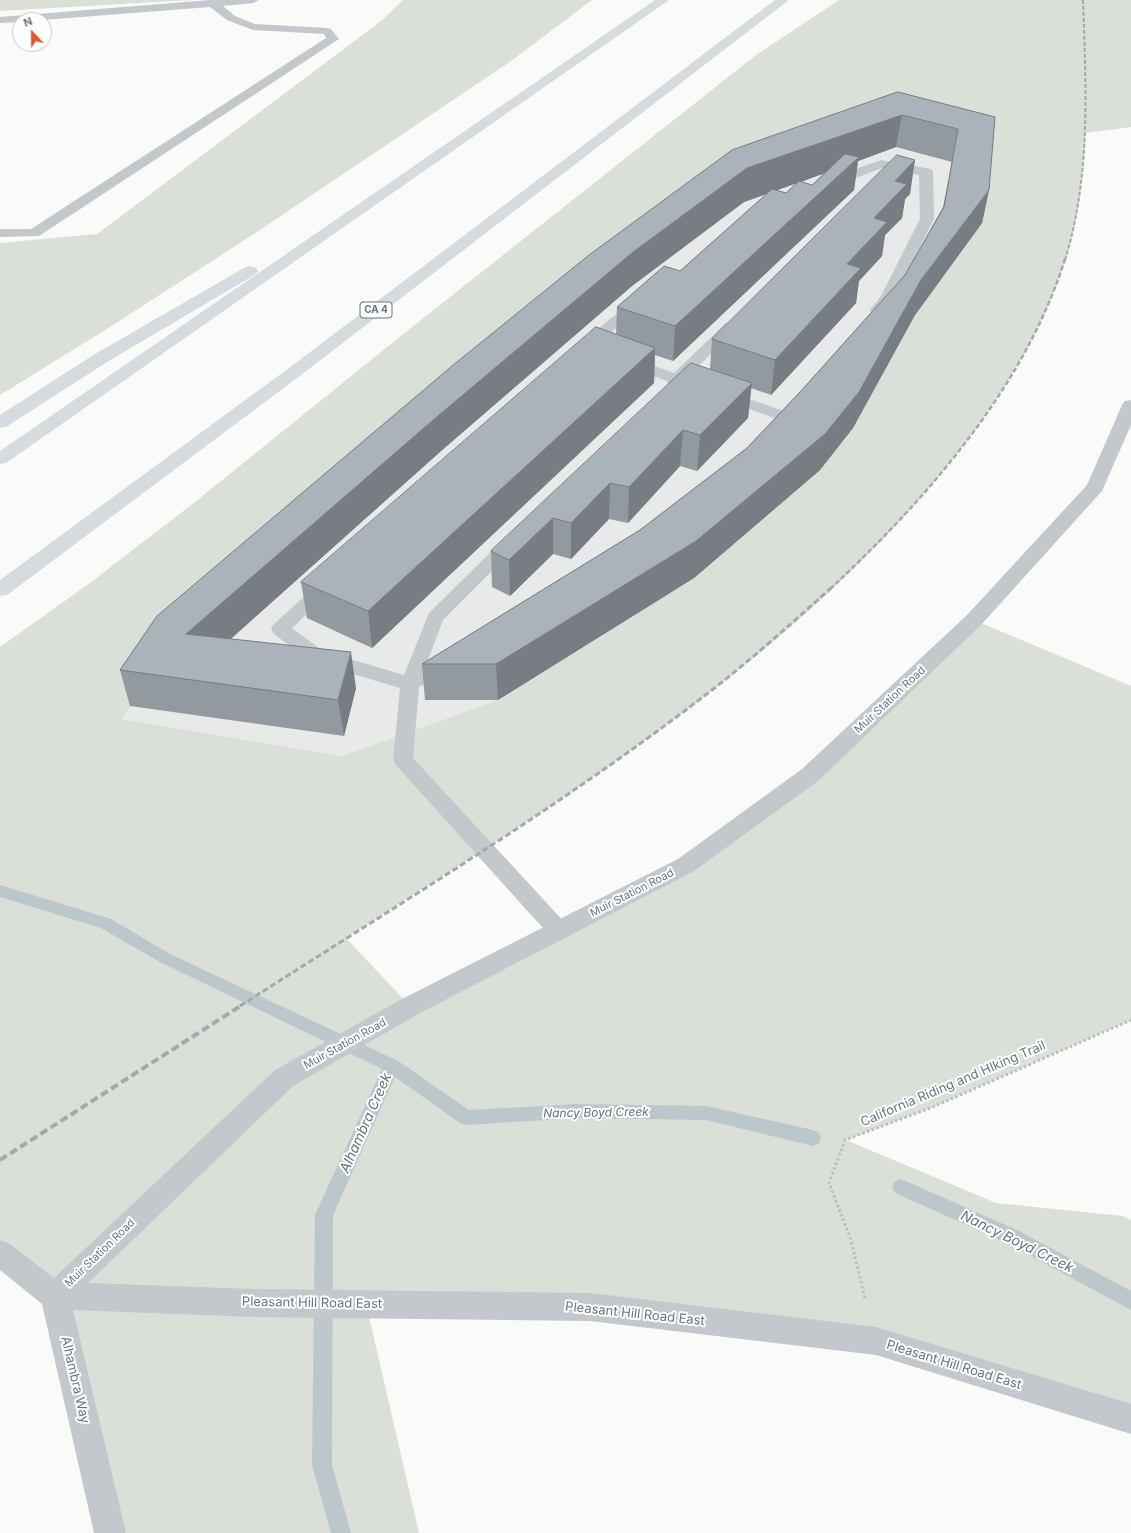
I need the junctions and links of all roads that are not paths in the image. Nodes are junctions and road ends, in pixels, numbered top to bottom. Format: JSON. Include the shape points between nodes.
{"nodes":[{"id":1,"x":253,"y":0,"type":"edge"},
{"id":2,"x":663,"y":0,"type":"edge"},
{"id":3,"x":783,"y":0,"type":"edge"},
{"id":4,"x":798,"y":0,"type":"edge"},
{"id":5,"x":214,"y":4,"type":"junction"},
{"id":6,"x":1,"y":21,"type":"edge"},
{"id":7,"x":749,"y":25,"type":"junction"},
{"id":8,"x":893,"y":166,"type":"junction"},
{"id":9,"x":876,"y":183,"type":"edge"},
{"id":10,"x":817,"y":188,"type":"edge"},
{"id":11,"x":386,"y":192,"type":"junction"},
{"id":12,"x":0,"y":233,"type":"edge"},
{"id":13,"x":648,"y":296,"type":"edge"},
{"id":14,"x":740,"y":318,"type":"edge"},
{"id":15,"x":868,"y":320,"type":"edge"},
{"id":16,"x":671,"y":384,"type":"junction"},
{"id":17,"x":1131,"y":405,"type":"edge"},
{"id":18,"x":780,"y":415,"type":"edge"},
{"id":19,"x":0,"y":423,"type":"edge"},
{"id":20,"x":0,"y":459,"type":"edge"},
{"id":21,"x":519,"y":534,"type":"edge"},
{"id":22,"x":339,"y":574,"type":"edge"},
{"id":23,"x":0,"y":590,"type":"edge"},
{"id":24,"x":456,"y":656,"type":"edge"},
{"id":25,"x":410,"y":684,"type":"junction"},
{"id":26,"x":559,"y":931,"type":"junction"},
{"id":27,"x":0,"y":1253,"type":"edge"},
{"id":28,"x":55,"y":1296,"type":"junction"},
{"id":29,"x":1131,"y":1419,"type":"edge"},
{"id":30,"x":110,"y":1533,"type":"edge"}],
"edges":[{"from":1,"to":5,"type":"lane"},
{"from":2,"to":11,"type":"highway"},
{"from":3,"to":7,"type":"highway","number":"CA 4"},
{"from":4,"to":7,"type":"highway"},
{"from":5,"to":6,"type":"lane"},
{"from":5,"to":12,"type":"lane","via":[[231,18],[253,27],[327,30],[333,39],[34,233]]},
{"from":7,"to":23,"type":"highway","number":"CA 4","via":[[133,493]]},
{"from":8,"to":9,"type":"lane"},
{"from":8,"to":10,"type":"lane","via":[[881,164]]},
{"from":8,"to":15,"type":"lane","via":[[926,172],[926,219],[888,297]]},
{"from":11,"to":19,"type":"highway","via":[[101,358]]},
{"from":11,"to":20,"type":"highway"},
{"from":13,"to":16,"type":"lane","via":[[593,353]]},
{"from":14,"to":16,"type":"lane"},
{"from":16,"to":18,"type":"lane","via":[[703,388]]},
{"from":17,"to":26,"type":"street","name":"Muir Station Road","via":[[1095,486],[974,620],[810,775],[686,865]]},
{"from":21,"to":25,"type":"lane","via":[[435,617]]},
{"from":22,"to":25,"type":"lane","via":[[280,629],[316,656]]},
{"from":24,"to":25,"type":"lane"},
{"from":25,"to":26,"type":"lane","via":[[403,760]]},
{"from":26,"to":28,"type":"street","name":"Muir Station Road","via":[[411,1006],[284,1078]]},
{"from":27,"to":28,"type":"street"},
{"from":28,"to":29,"type":"street","name":"Pleasant Hill Road East","via":[[254,1303],[590,1307],[876,1341]]},
{"from":28,"to":30,"type":"street","name":"Alhambra Way"}]}
